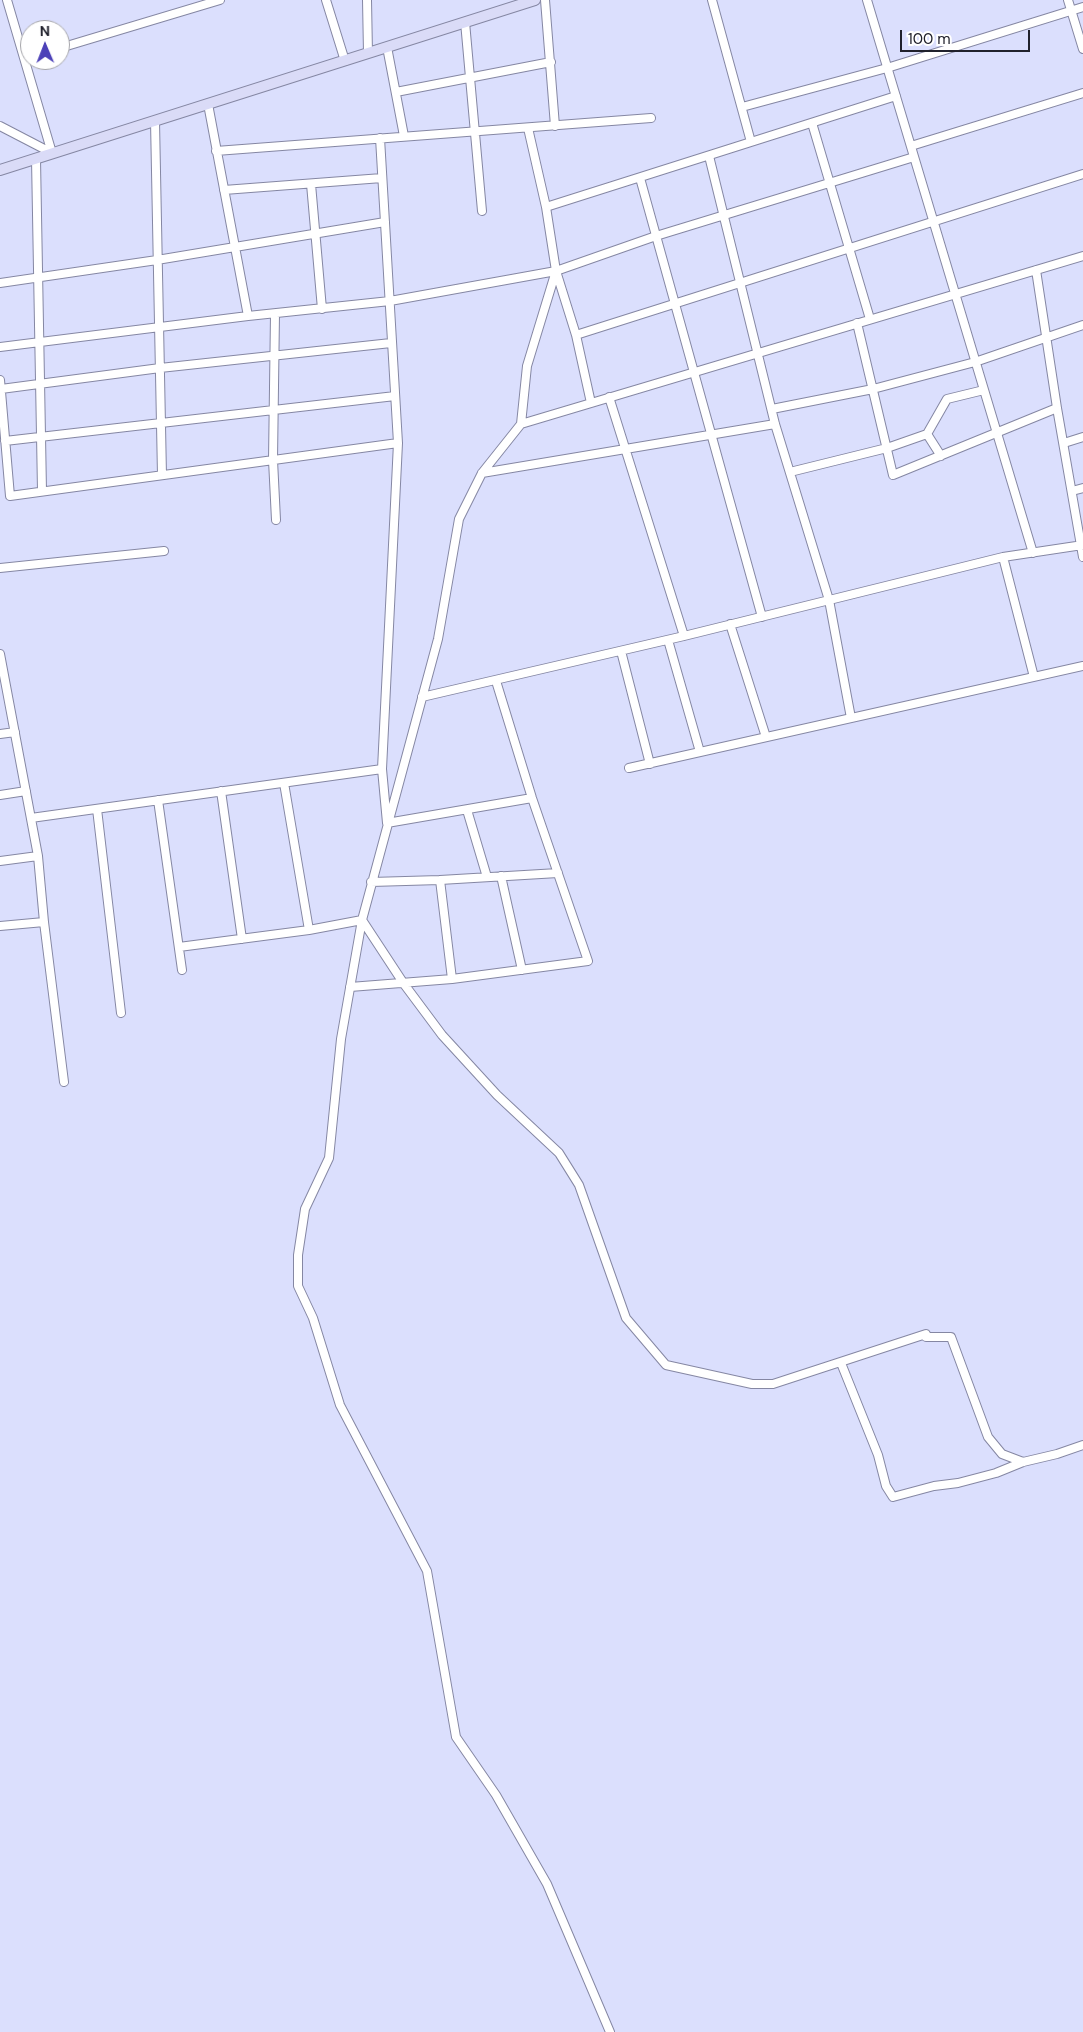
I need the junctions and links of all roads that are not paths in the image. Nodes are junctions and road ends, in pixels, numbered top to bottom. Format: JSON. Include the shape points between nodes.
{"nodes":[{"id":1,"x":220,"y":0,"type":"edge"},
{"id":2,"x":326,"y":0,"type":"edge"},
{"id":3,"x":367,"y":0,"type":"edge"},
{"id":4,"x":535,"y":0,"type":"edge"},
{"id":5,"x":545,"y":0,"type":"edge"},
{"id":6,"x":712,"y":0,"type":"edge"},
{"id":7,"x":867,"y":0,"type":"edge"},
{"id":8,"x":1068,"y":0,"type":"edge"},
{"id":9,"x":5,"y":3,"type":"edge"},
{"id":10,"x":1083,"y":7,"type":"edge"},
{"id":11,"x":1071,"y":10,"type":"junction"},
{"id":12,"x":465,"y":22,"type":"junction"},
{"id":13,"x":20,"y":40,"type":"edge"},
{"id":14,"x":70,"y":45,"type":"edge"},
{"id":15,"x":387,"y":47,"type":"junction"},
{"id":16,"x":1083,"y":49,"type":"edge"},
{"id":17,"x":368,"y":53,"type":"junction"},
{"id":18,"x":345,"y":61,"type":"junction"},
{"id":19,"x":551,"y":62,"type":"junction"},
{"id":20,"x":888,"y":68,"type":"junction"},
{"id":21,"x":30,"y":70,"type":"edge"},
{"id":22,"x":471,"y":77,"type":"junction"},
{"id":23,"x":396,"y":92,"type":"junction"},
{"id":24,"x":1083,"y":93,"type":"edge"},
{"id":25,"x":896,"y":96,"type":"junction"},
{"id":26,"x":208,"y":104,"type":"junction"},
{"id":27,"x":742,"y":107,"type":"junction"},
{"id":28,"x":651,"y":118,"type":"dead end"},
{"id":29,"x":154,"y":121,"type":"junction"},
{"id":30,"x":812,"y":123,"type":"junction"},
{"id":31,"x":0,"y":126,"type":"edge"},
{"id":32,"x":555,"y":126,"type":"junction"},
{"id":33,"x":528,"y":128,"type":"junction"},
{"id":34,"x":475,"y":131,"type":"junction"},
{"id":35,"x":404,"y":136,"type":"junction"},
{"id":36,"x":380,"y":138,"type":"junction"},
{"id":37,"x":752,"y":142,"type":"junction"},
{"id":38,"x":911,"y":146,"type":"junction"},
{"id":39,"x":216,"y":151,"type":"junction"},
{"id":40,"x":52,"y":153,"type":"junction"},
{"id":41,"x":709,"y":156,"type":"junction"},
{"id":42,"x":914,"y":157,"type":"junction"},
{"id":43,"x":36,"y":159,"type":"junction"},
{"id":44,"x":0,"y":170,"type":"edge"},
{"id":45,"x":1083,"y":174,"type":"edge"},
{"id":46,"x":382,"y":178,"type":"junction"},
{"id":47,"x":640,"y":178,"type":"junction"},
{"id":48,"x":830,"y":183,"type":"junction"},
{"id":49,"x":311,"y":184,"type":"junction"},
{"id":50,"x":224,"y":190,"type":"junction"},
{"id":51,"x":546,"y":207,"type":"junction"},
{"id":52,"x":482,"y":211,"type":"dead end"},
{"id":53,"x":724,"y":215,"type":"junction"},
{"id":54,"x":385,"y":222,"type":"junction"},
{"id":55,"x":934,"y":222,"type":"junction"},
{"id":56,"x":315,"y":232,"type":"junction"},
{"id":57,"x":656,"y":236,"type":"junction"},
{"id":58,"x":235,"y":246,"type":"junction"},
{"id":59,"x":850,"y":248,"type":"junction"},
{"id":60,"x":1083,"y":256,"type":"edge"},
{"id":61,"x":157,"y":260,"type":"junction"},
{"id":62,"x":1036,"y":270,"type":"junction"},
{"id":63,"x":556,"y":271,"type":"junction"},
{"id":64,"x":38,"y":277,"type":"junction"},
{"id":65,"x":0,"y":283,"type":"edge"},
{"id":66,"x":741,"y":283,"type":"junction"},
{"id":67,"x":955,"y":294,"type":"junction"},
{"id":68,"x":390,"y":301,"type":"junction"},
{"id":69,"x":676,"y":304,"type":"junction"},
{"id":70,"x":322,"y":309,"type":"junction"},
{"id":71,"x":275,"y":314,"type":"junction"},
{"id":72,"x":248,"y":316,"type":"junction"},
{"id":73,"x":870,"y":320,"type":"junction"},
{"id":74,"x":857,"y":323,"type":"junction"},
{"id":75,"x":1083,"y":325,"type":"edge"},
{"id":76,"x":159,"y":328,"type":"junction"},
{"id":77,"x":576,"y":335,"type":"junction"},
{"id":78,"x":1048,"y":338,"type":"junction"},
{"id":79,"x":39,"y":343,"type":"junction"},
{"id":80,"x":391,"y":343,"type":"junction"},
{"id":81,"x":0,"y":347,"type":"edge"},
{"id":82,"x":758,"y":353,"type":"junction"},
{"id":83,"x":274,"y":356,"type":"junction"},
{"id":84,"x":975,"y":362,"type":"junction"},
{"id":85,"x":160,"y":368,"type":"junction"},
{"id":86,"x":694,"y":372,"type":"junction"},
{"id":87,"x":0,"y":380,"type":"edge"},
{"id":88,"x":40,"y":383,"type":"junction"},
{"id":89,"x":1,"y":389,"type":"edge"},
{"id":90,"x":873,"y":389,"type":"junction"},
{"id":91,"x":984,"y":390,"type":"junction"},
{"id":92,"x":395,"y":396,"type":"junction"},
{"id":93,"x":609,"y":397,"type":"junction"},
{"id":94,"x":590,"y":403,"type":"junction"},
{"id":95,"x":1057,"y":408,"type":"junction"},
{"id":96,"x":772,"y":409,"type":"junction"},
{"id":97,"x":274,"y":410,"type":"junction"},
{"id":98,"x":1,"y":411,"type":"edge"},
{"id":99,"x":162,"y":423,"type":"junction"},
{"id":100,"x":521,"y":424,"type":"junction"},
{"id":101,"x":775,"y":424,"type":"junction"},
{"id":102,"x":997,"y":433,"type":"junction"},
{"id":103,"x":927,"y":434,"type":"junction"},
{"id":104,"x":711,"y":435,"type":"junction"},
{"id":105,"x":41,"y":437,"type":"junction"},
{"id":106,"x":1083,"y":437,"type":"edge"},
{"id":107,"x":5,"y":441,"type":"junction"},
{"id":108,"x":398,"y":443,"type":"junction"},
{"id":109,"x":1064,"y":443,"type":"junction"},
{"id":110,"x":887,"y":448,"type":"junction"},
{"id":111,"x":625,"y":449,"type":"junction"},
{"id":112,"x":941,"y":456,"type":"junction"},
{"id":113,"x":273,"y":460,"type":"junction"},
{"id":114,"x":4,"y":468,"type":"edge"},
{"id":115,"x":790,"y":472,"type":"junction"},
{"id":116,"x":482,"y":473,"type":"junction"},
{"id":117,"x":162,"y":475,"type":"junction"},
{"id":118,"x":1083,"y":488,"type":"edge"},
{"id":119,"x":42,"y":491,"type":"junction"},
{"id":120,"x":1072,"y":491,"type":"junction"},
{"id":121,"x":276,"y":520,"type":"dead end"},
{"id":122,"x":1082,"y":546,"type":"edge"},
{"id":123,"x":164,"y":550,"type":"dead end"},
{"id":124,"x":1032,"y":553,"type":"junction"},
{"id":125,"x":1003,"y":557,"type":"junction"},
{"id":126,"x":1083,"y":557,"type":"edge"},
{"id":127,"x":0,"y":568,"type":"edge"},
{"id":128,"x":830,"y":600,"type":"junction"},
{"id":129,"x":762,"y":617,"type":"junction"},
{"id":130,"x":730,"y":624,"type":"junction"},
{"id":131,"x":684,"y":636,"type":"junction"},
{"id":132,"x":668,"y":640,"type":"junction"},
{"id":133,"x":621,"y":651,"type":"junction"},
{"id":134,"x":0,"y":658,"type":"edge"},
{"id":135,"x":1083,"y":666,"type":"edge"},
{"id":136,"x":1034,"y":677,"type":"junction"},
{"id":137,"x":496,"y":681,"type":"junction"},
{"id":138,"x":422,"y":697,"type":"junction"},
{"id":139,"x":851,"y":718,"type":"junction"},
{"id":140,"x":15,"y":732,"type":"junction"},
{"id":141,"x":0,"y":734,"type":"edge"},
{"id":142,"x":766,"y":737,"type":"junction"},
{"id":143,"x":700,"y":752,"type":"junction"},
{"id":144,"x":650,"y":764,"type":"junction"},
{"id":145,"x":629,"y":768,"type":"dead end"},
{"id":146,"x":382,"y":769,"type":"junction"},
{"id":147,"x":284,"y":782,"type":"junction"},
{"id":148,"x":26,"y":791,"type":"junction"},
{"id":149,"x":222,"y":791,"type":"junction"},
{"id":150,"x":0,"y":795,"type":"edge"},
{"id":151,"x":532,"y":798,"type":"junction"},
{"id":152,"x":158,"y":800,"type":"junction"},
{"id":153,"x":97,"y":809,"type":"junction"},
{"id":154,"x":466,"y":810,"type":"junction"},
{"id":155,"x":31,"y":818,"type":"junction"},
{"id":156,"x":387,"y":823,"type":"junction"},
{"id":157,"x":38,"y":856,"type":"junction"},
{"id":158,"x":0,"y":861,"type":"edge"},
{"id":159,"x":558,"y":873,"type":"junction"},
{"id":160,"x":500,"y":876,"type":"junction"},
{"id":161,"x":487,"y":877,"type":"junction"},
{"id":162,"x":440,"y":880,"type":"junction"},
{"id":163,"x":371,"y":882,"type":"junction"},
{"id":164,"x":362,"y":920,"type":"junction"},
{"id":165,"x":44,"y":922,"type":"junction"},
{"id":166,"x":0,"y":926,"type":"edge"},
{"id":167,"x":309,"y":930,"type":"junction"},
{"id":168,"x":242,"y":939,"type":"junction"},
{"id":169,"x":179,"y":947,"type":"junction"},
{"id":170,"x":182,"y":970,"type":"dead end"},
{"id":171,"x":522,"y":970,"type":"junction"},
{"id":172,"x":452,"y":979,"type":"junction"},
{"id":173,"x":404,"y":984,"type":"junction"},
{"id":174,"x":350,"y":987,"type":"junction"},
{"id":175,"x":122,"y":1013,"type":"dead end"},
{"id":176,"x":64,"y":1082,"type":"dead end"},
{"id":177,"x":840,"y":1363,"type":"junction"},
{"id":178,"x":1083,"y":1445,"type":"edge"},
{"id":179,"x":1023,"y":1462,"type":"junction"},
{"id":180,"x":610,"y":2032,"type":"edge"}],
"edges":[{"from":1,"to":14,"type":"street"},
{"from":2,"to":18,"type":"street"},
{"from":3,"to":17,"type":"street"},
{"from":4,"to":12,"type":"street"},
{"from":5,"to":19,"type":"street"},
{"from":6,"to":27,"type":"street"},
{"from":7,"to":20,"type":"street"},
{"from":8,"to":11,"type":"street"},
{"from":9,"to":13,"type":"street"},
{"from":10,"to":11,"type":"street"},
{"from":11,"to":16,"type":"street"},
{"from":11,"to":20,"type":"street"},
{"from":12,"to":15,"type":"street"},
{"from":12,"to":22,"type":"street"},
{"from":15,"to":17,"type":"street"},
{"from":15,"to":23,"type":"street"},
{"from":17,"to":18,"type":"street"},
{"from":18,"to":26,"type":"street"},
{"from":19,"to":22,"type":"street"},
{"from":19,"to":32,"type":"street"},
{"from":20,"to":25,"type":"street"},
{"from":20,"to":27,"type":"street"},
{"from":21,"to":40,"type":"street"},
{"from":22,"to":23,"type":"street"},
{"from":22,"to":34,"type":"street"},
{"from":23,"to":35,"type":"street"},
{"from":24,"to":38,"type":"street"},
{"from":25,"to":30,"type":"street"},
{"from":25,"to":38,"type":"street"},
{"from":26,"to":29,"type":"street"},
{"from":26,"to":39,"type":"street"},
{"from":27,"to":37,"type":"street"},
{"from":28,"to":32,"type":"street"},
{"from":29,"to":40,"type":"street"},
{"from":29,"to":61,"type":"street"},
{"from":30,"to":37,"type":"street"},
{"from":30,"to":48,"type":"street"},
{"from":31,"to":40,"type":"street"},
{"from":32,"to":33,"type":"street"},
{"from":33,"to":34,"type":"street"},
{"from":33,"to":51,"type":"street"},
{"from":34,"to":35,"type":"street"},
{"from":34,"to":52,"type":"street"},
{"from":35,"to":36,"type":"street"},
{"from":36,"to":39,"type":"street"},
{"from":36,"to":46,"type":"street"},
{"from":37,"to":41,"type":"street"},
{"from":38,"to":42,"type":"street"},
{"from":39,"to":50,"type":"street"},
{"from":40,"to":43,"type":"street"},
{"from":41,"to":47,"type":"street"},
{"from":41,"to":53,"type":"street"},
{"from":42,"to":48,"type":"street"},
{"from":42,"to":55,"type":"street"},
{"from":43,"to":44,"type":"street"},
{"from":43,"to":64,"type":"street"},
{"from":45,"to":55,"type":"street"},
{"from":46,"to":49,"type":"street"},
{"from":46,"to":54,"type":"street"},
{"from":47,"to":51,"type":"street"},
{"from":47,"to":57,"type":"street"},
{"from":48,"to":53,"type":"street"},
{"from":48,"to":59,"type":"street"},
{"from":49,"to":50,"type":"street"},
{"from":49,"to":56,"type":"street"},
{"from":50,"to":58,"type":"street"},
{"from":51,"to":63,"type":"street"},
{"from":53,"to":57,"type":"street"},
{"from":53,"to":66,"type":"street"},
{"from":54,"to":56,"type":"street"},
{"from":54,"to":68,"type":"street"},
{"from":55,"to":59,"type":"street"},
{"from":55,"to":67,"type":"street"},
{"from":56,"to":58,"type":"street"},
{"from":56,"to":70,"type":"street"},
{"from":57,"to":63,"type":"street"},
{"from":57,"to":69,"type":"street"},
{"from":58,"to":61,"type":"street"},
{"from":58,"to":72,"type":"street"},
{"from":59,"to":66,"type":"street"},
{"from":59,"to":73,"type":"street"},
{"from":60,"to":62,"type":"street"},
{"from":61,"to":64,"type":"street"},
{"from":61,"to":76,"type":"street"},
{"from":62,"to":67,"type":"street"},
{"from":62,"to":78,"type":"street"},
{"from":63,"to":68,"type":"street"},
{"from":63,"to":77,"type":"street"},
{"from":63,"to":100,"type":"street","via":[[527,366]]},
{"from":64,"to":65,"type":"street"},
{"from":64,"to":79,"type":"street"},
{"from":66,"to":69,"type":"street"},
{"from":66,"to":82,"type":"street"},
{"from":67,"to":73,"type":"street"},
{"from":67,"to":84,"type":"street"},
{"from":68,"to":70,"type":"street"},
{"from":68,"to":80,"type":"street"},
{"from":69,"to":77,"type":"street"},
{"from":69,"to":86,"type":"street"},
{"from":70,"to":71,"type":"street"},
{"from":71,"to":72,"type":"street"},
{"from":71,"to":83,"type":"street"},
{"from":72,"to":76,"type":"street"},
{"from":73,"to":74,"type":"street"},
{"from":74,"to":82,"type":"street"},
{"from":74,"to":90,"type":"street"},
{"from":75,"to":78,"type":"street"},
{"from":76,"to":79,"type":"street"},
{"from":76,"to":85,"type":"street"},
{"from":77,"to":94,"type":"street"},
{"from":78,"to":84,"type":"street"},
{"from":78,"to":95,"type":"street"},
{"from":79,"to":81,"type":"street"},
{"from":79,"to":88,"type":"street"},
{"from":80,"to":83,"type":"street"},
{"from":80,"to":92,"type":"street"},
{"from":82,"to":86,"type":"street"},
{"from":82,"to":96,"type":"street"},
{"from":83,"to":85,"type":"street"},
{"from":83,"to":97,"type":"street"},
{"from":84,"to":90,"type":"street"},
{"from":84,"to":91,"type":"street"},
{"from":85,"to":88,"type":"street"},
{"from":85,"to":99,"type":"street"},
{"from":86,"to":93,"type":"street"},
{"from":86,"to":104,"type":"street"},
{"from":87,"to":89,"type":"street"},
{"from":88,"to":89,"type":"street"},
{"from":88,"to":105,"type":"street"},
{"from":89,"to":98,"type":"street"},
{"from":90,"to":96,"type":"street"},
{"from":90,"to":110,"type":"street"},
{"from":91,"to":102,"type":"street"},
{"from":91,"to":103,"type":"street","via":[[947,399]]},
{"from":92,"to":97,"type":"street"},
{"from":92,"to":108,"type":"street"},
{"from":93,"to":94,"type":"street"},
{"from":93,"to":111,"type":"street"},
{"from":94,"to":100,"type":"street"},
{"from":95,"to":102,"type":"street"},
{"from":95,"to":109,"type":"street"},
{"from":96,"to":101,"type":"street"},
{"from":97,"to":99,"type":"street"},
{"from":97,"to":113,"type":"street"},
{"from":98,"to":107,"type":"street"},
{"from":99,"to":105,"type":"street"},
{"from":99,"to":117,"type":"street"},
{"from":100,"to":116,"type":"street"},
{"from":101,"to":104,"type":"street"},
{"from":101,"to":115,"type":"street"},
{"from":102,"to":112,"type":"street"},
{"from":102,"to":124,"type":"street"},
{"from":103,"to":110,"type":"street"},
{"from":103,"to":112,"type":"street"},
{"from":104,"to":111,"type":"street"},
{"from":104,"to":129,"type":"street"},
{"from":105,"to":107,"type":"street"},
{"from":105,"to":119,"type":"street"},
{"from":106,"to":109,"type":"street"},
{"from":107,"to":114,"type":"street"},
{"from":108,"to":113,"type":"street"},
{"from":108,"to":146,"type":"street"},
{"from":109,"to":120,"type":"street"},
{"from":110,"to":112,"type":"street","via":[[893,475]]},
{"from":110,"to":115,"type":"street"},
{"from":111,"to":116,"type":"street"},
{"from":111,"to":131,"type":"street"},
{"from":113,"to":117,"type":"street"},
{"from":113,"to":121,"type":"street"},
{"from":114,"to":119,"type":"street","via":[[10,496]]},
{"from":115,"to":128,"type":"street"},
{"from":116,"to":138,"type":"street","via":[[459,519],[438,639]]},
{"from":117,"to":119,"type":"street"},
{"from":118,"to":120,"type":"street"},
{"from":120,"to":122,"type":"street"},
{"from":122,"to":124,"type":"street"},
{"from":122,"to":126,"type":"street"},
{"from":123,"to":127,"type":"street"},
{"from":124,"to":125,"type":"street"},
{"from":125,"to":128,"type":"street"},
{"from":125,"to":136,"type":"street"},
{"from":128,"to":129,"type":"street"},
{"from":128,"to":139,"type":"street"},
{"from":129,"to":130,"type":"street"},
{"from":130,"to":131,"type":"street"},
{"from":130,"to":142,"type":"street"},
{"from":131,"to":132,"type":"street"},
{"from":132,"to":133,"type":"street"},
{"from":132,"to":143,"type":"street"},
{"from":133,"to":137,"type":"street"},
{"from":133,"to":144,"type":"street"},
{"from":134,"to":140,"type":"street"},
{"from":135,"to":136,"type":"street"},
{"from":136,"to":139,"type":"street"},
{"from":137,"to":138,"type":"street"},
{"from":137,"to":151,"type":"street"},
{"from":138,"to":156,"type":"street"},
{"from":139,"to":142,"type":"street"},
{"from":140,"to":141,"type":"street"},
{"from":140,"to":148,"type":"street"},
{"from":142,"to":143,"type":"street"},
{"from":143,"to":144,"type":"street"},
{"from":144,"to":145,"type":"street"},
{"from":146,"to":147,"type":"street"},
{"from":146,"to":156,"type":"street"},
{"from":147,"to":149,"type":"street"},
{"from":147,"to":167,"type":"street"},
{"from":148,"to":150,"type":"street"},
{"from":148,"to":155,"type":"street"},
{"from":149,"to":152,"type":"street"},
{"from":149,"to":168,"type":"street"},
{"from":151,"to":154,"type":"street"},
{"from":151,"to":159,"type":"street"},
{"from":152,"to":153,"type":"street"},
{"from":152,"to":169,"type":"street"},
{"from":153,"to":155,"type":"street"},
{"from":153,"to":175,"type":"street"},
{"from":154,"to":156,"type":"street"},
{"from":154,"to":161,"type":"street"},
{"from":155,"to":157,"type":"street"},
{"from":156,"to":163,"type":"street"},
{"from":157,"to":158,"type":"street"},
{"from":157,"to":165,"type":"street"},
{"from":159,"to":160,"type":"street"},
{"from":159,"to":171,"type":"street","via":[[588,962]]},
{"from":160,"to":161,"type":"street"},
{"from":160,"to":171,"type":"street"},
{"from":161,"to":162,"type":"street"},
{"from":162,"to":163,"type":"street"},
{"from":162,"to":172,"type":"street"},
{"from":163,"to":164,"type":"street"},
{"from":164,"to":167,"type":"street"},
{"from":164,"to":173,"type":"street"},
{"from":164,"to":174,"type":"street"},
{"from":165,"to":166,"type":"street"},
{"from":165,"to":176,"type":"street"},
{"from":167,"to":168,"type":"street"},
{"from":168,"to":169,"type":"street"},
{"from":169,"to":170,"type":"street"},
{"from":171,"to":172,"type":"street"},
{"from":172,"to":173,"type":"street"},
{"from":173,"to":174,"type":"street"},
{"from":173,"to":177,"type":"street","via":[[442,1035],[497,1095],[559,1153],[579,1185],[626,1318],[666,1364],[752,1384],[773,1384]]},
{"from":174,"to":180,"type":"street","via":[[341,1039],[329,1158],[306,1209],[298,1255],[298,1286],[313,1318],[340,1405],[427,1571],[456,1737],[496,1795],[547,1884]]},
{"from":177,"to":179,"type":"street","via":[[926,1334],[926,1337],[951,1338],[988,1437],[1002,1454]]},
{"from":177,"to":179,"type":"street","via":[[893,1497],[996,1473]]},
{"from":178,"to":179,"type":"street"}]}
